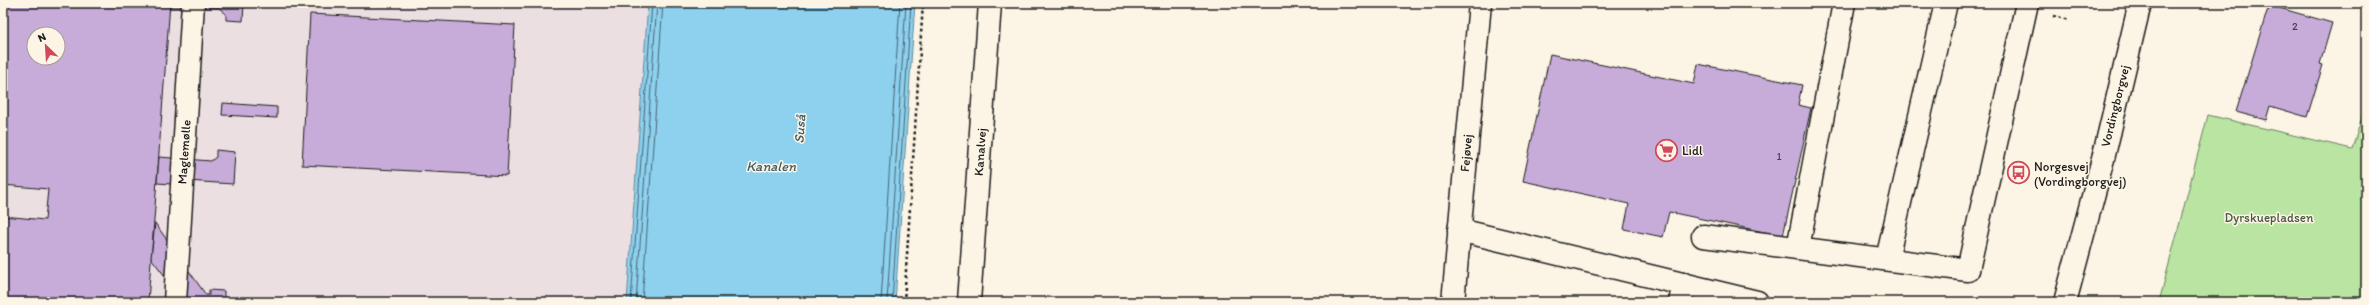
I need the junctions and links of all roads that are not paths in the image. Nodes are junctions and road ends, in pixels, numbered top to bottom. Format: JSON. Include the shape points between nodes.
{"nodes":[{"id":1,"x":194,"y":3,"type":"edge"},
{"id":2,"x":990,"y":3,"type":"edge"},
{"id":3,"x":1480,"y":3,"type":"edge"},
{"id":4,"x":1844,"y":3,"type":"edge"},
{"id":5,"x":1946,"y":3,"type":"edge"},
{"id":6,"x":2027,"y":3,"type":"edge"},
{"id":7,"x":2140,"y":3,"type":"edge"},
{"id":8,"x":1459,"y":230,"type":"junction"},
{"id":9,"x":1703,"y":236,"type":"dead end"},
{"id":10,"x":1798,"y":248,"type":"junction"},
{"id":11,"x":1887,"y":259,"type":"junction"},
{"id":12,"x":1682,"y":293,"type":"edge"},
{"id":13,"x":175,"y":302,"type":"edge"},
{"id":14,"x":969,"y":302,"type":"edge"},
{"id":15,"x":1453,"y":302,"type":"edge"},
{"id":16,"x":1757,"y":302,"type":"edge"},
{"id":17,"x":2064,"y":302,"type":"edge"}],
"edges":[{"from":1,"to":13,"type":"street","name":"Maglemølle"},
{"from":2,"to":14,"type":"street","name":"Kanalvej"},
{"from":3,"to":8,"type":"street","name":"Fejøvej"},
{"from":4,"to":10,"type":"street"},
{"from":5,"to":11,"type":"street"},
{"from":6,"to":11,"type":"street","via":[[1968,270]]},
{"from":7,"to":17,"type":"street","name":"Vordingborgvej","via":[[2103,159]]},
{"from":8,"to":12,"type":"street"},
{"from":8,"to":15,"type":"street","name":"Fejøvej"},
{"from":9,"to":10,"type":"street"},
{"from":10,"to":11,"type":"street"},
{"from":12,"to":16,"type":"street"}]}
